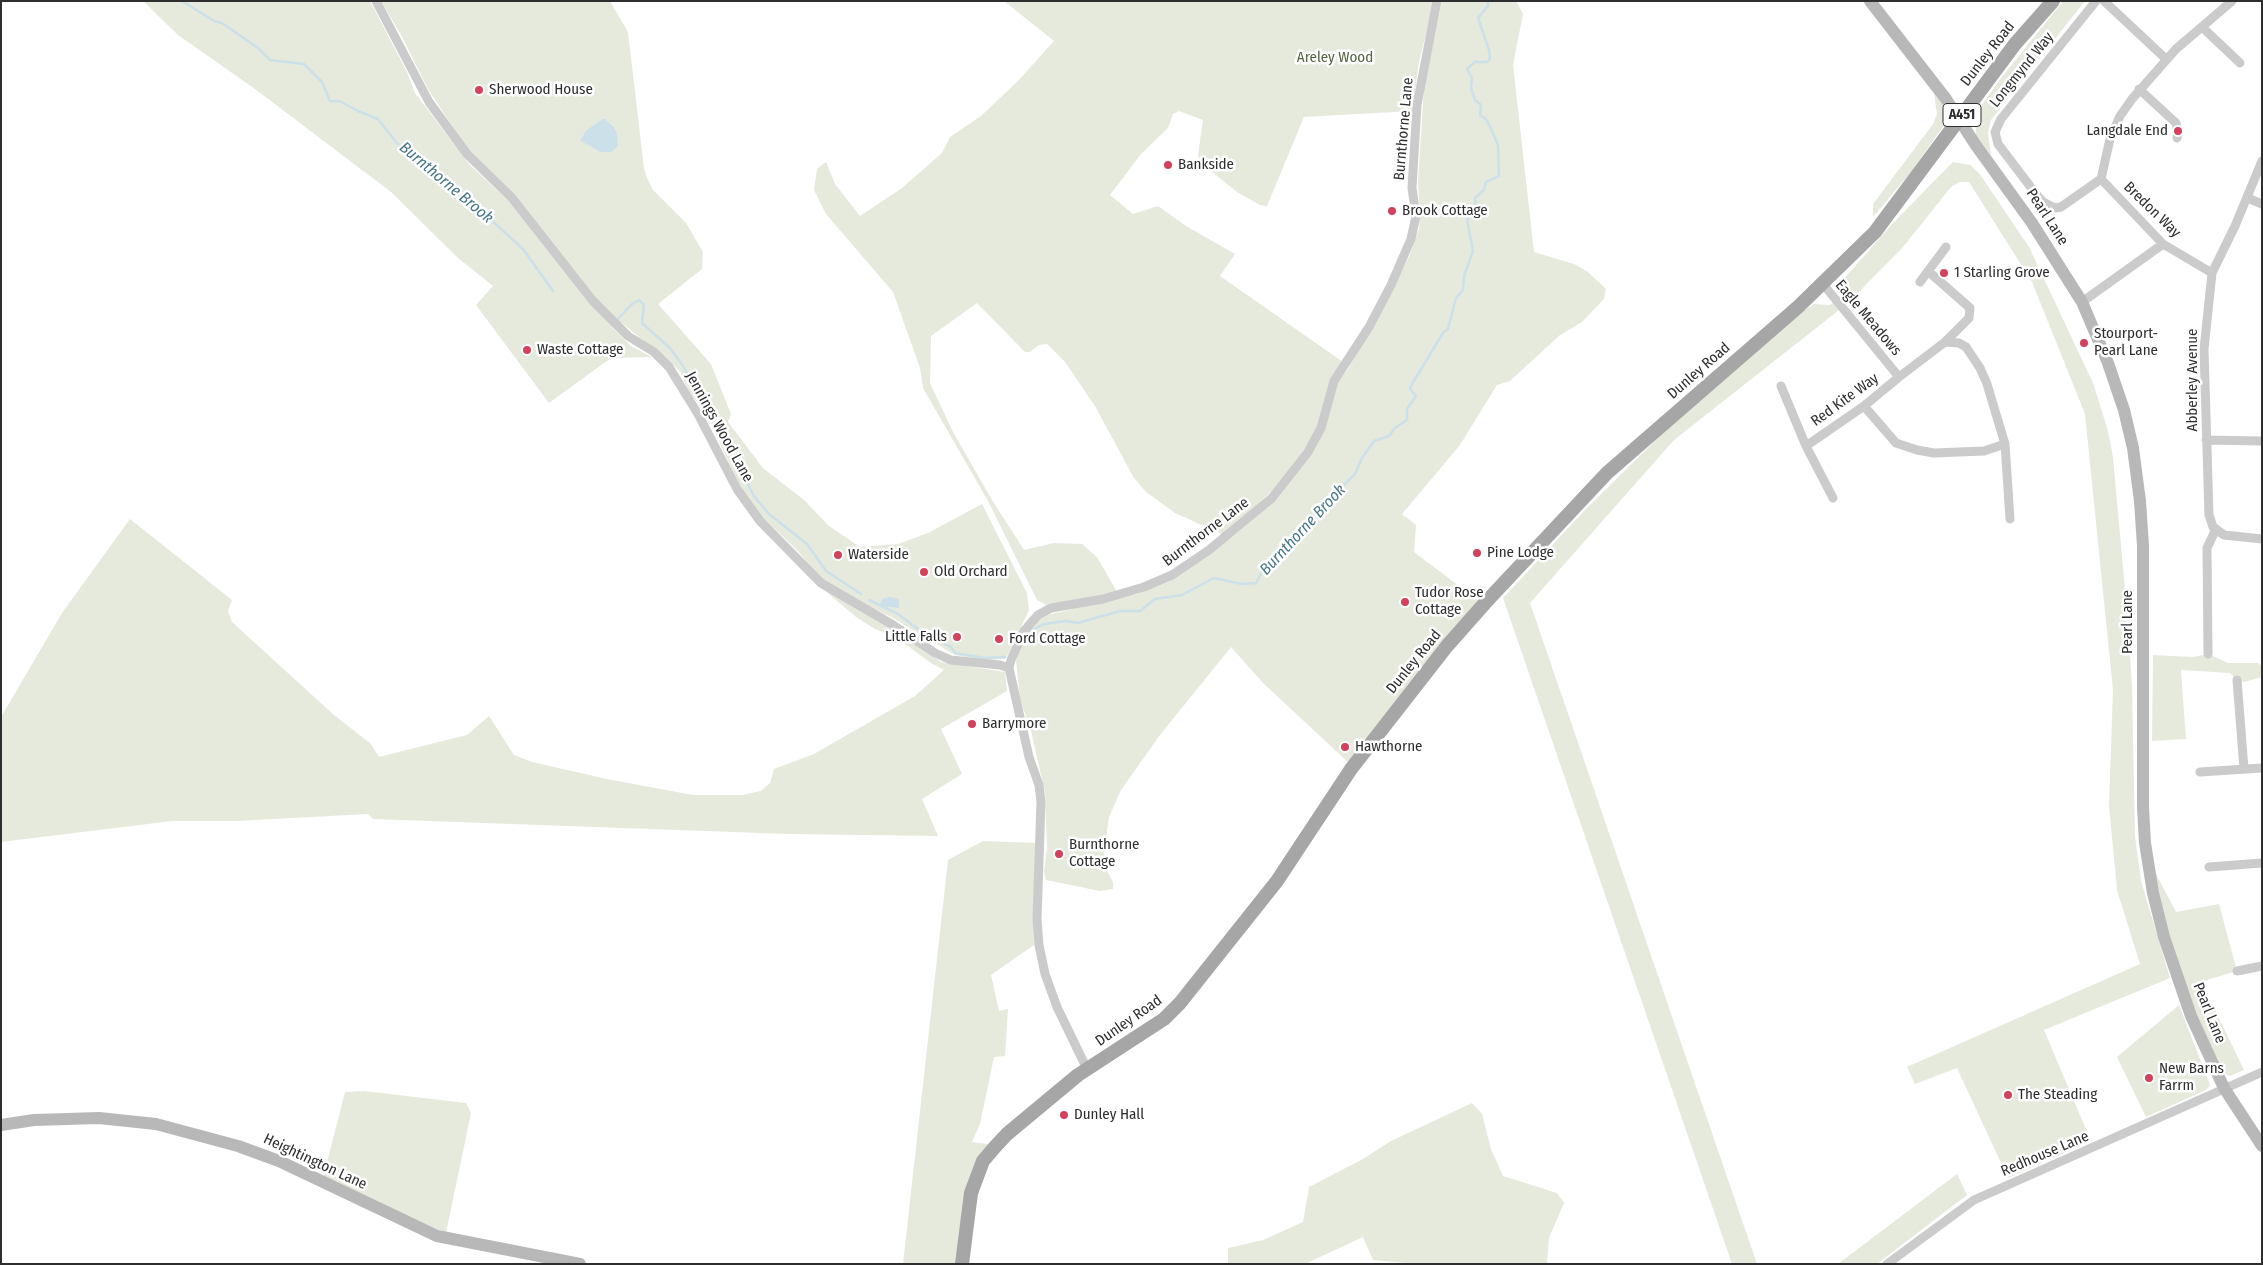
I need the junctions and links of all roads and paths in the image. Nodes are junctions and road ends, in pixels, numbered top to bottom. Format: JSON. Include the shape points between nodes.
{"nodes":[{"id":1,"x":376,"y":1,"type":"edge"},
{"id":2,"x":1437,"y":1,"type":"edge"},
{"id":3,"x":1870,"y":1,"type":"edge"},
{"id":4,"x":2053,"y":1,"type":"edge"},
{"id":5,"x":2096,"y":1,"type":"edge"},
{"id":6,"x":2104,"y":1,"type":"edge"},
{"id":7,"x":2232,"y":1,"type":"edge"},
{"id":8,"x":2202,"y":28,"type":"junction"},
{"id":9,"x":2166,"y":59,"type":"junction"},
{"id":10,"x":2240,"y":63,"type":"dead end"},
{"id":11,"x":2139,"y":89,"type":"junction"},
{"id":12,"x":1959,"y":119,"type":"junction"},
{"id":13,"x":2177,"y":138,"type":"dead end"},
{"id":14,"x":2262,"y":161,"type":"edge"},
{"id":15,"x":2101,"y":179,"type":"junction"},
{"id":16,"x":2248,"y":198,"type":"junction"},
{"id":17,"x":2262,"y":204,"type":"edge"},
{"id":18,"x":2163,"y":244,"type":"junction"},
{"id":19,"x":1946,"y":247,"type":"dead end"},
{"id":20,"x":1928,"y":271,"type":"junction"},
{"id":21,"x":2212,"y":273,"type":"junction"},
{"id":22,"x":1920,"y":282,"type":"dead end"},
{"id":23,"x":1823,"y":284,"type":"junction"},
{"id":24,"x":2082,"y":302,"type":"junction"},
{"id":25,"x":1945,"y":342,"type":"junction"},
{"id":26,"x":1899,"y":377,"type":"junction"},
{"id":27,"x":1781,"y":386,"type":"dead end"},
{"id":28,"x":1864,"y":406,"type":"junction"},
{"id":29,"x":2206,"y":440,"type":"junction"},
{"id":30,"x":2262,"y":441,"type":"edge"},
{"id":31,"x":2006,"y":444,"type":"junction"},
{"id":32,"x":1806,"y":446,"type":"junction"},
{"id":33,"x":1833,"y":498,"type":"dead end"},
{"id":34,"x":2010,"y":518,"type":"dead end"},
{"id":35,"x":2216,"y":529,"type":"junction"},
{"id":36,"x":2262,"y":539,"type":"edge"},
{"id":37,"x":2208,"y":654,"type":"dead end"},
{"id":38,"x":1009,"y":668,"type":"junction"},
{"id":39,"x":2237,"y":680,"type":"dead end"},
{"id":40,"x":2262,"y":768,"type":"edge"},
{"id":41,"x":2244,"y":769,"type":"junction"},
{"id":42,"x":2200,"y":772,"type":"dead end"},
{"id":43,"x":2262,"y":863,"type":"edge"},
{"id":44,"x":2209,"y":867,"type":"dead end"},
{"id":45,"x":2262,"y":966,"type":"edge"},
{"id":46,"x":2237,"y":971,"type":"dead end"},
{"id":47,"x":1087,"y":1069,"type":"junction"},
{"id":48,"x":2262,"y":1072,"type":"edge"},
{"id":49,"x":2224,"y":1088,"type":"junction"},
{"id":50,"x":1,"y":1125,"type":"edge"},
{"id":51,"x":2262,"y":1146,"type":"edge"},
{"id":52,"x":580,"y":1264,"type":"edge"},
{"id":53,"x":962,"y":1264,"type":"edge"},
{"id":54,"x":1887,"y":1264,"type":"edge"}],
"edges":[{"from":1,"to":38,"type":"street","name":"Jennings Wood Lane","via":[[430,102],[467,154],[512,198],[593,301],[628,336],[669,367],[737,489],[760,521],[821,583],[935,653],[951,660]]},
{"from":2,"to":38,"type":"street","name":"Burnthorne Lane","via":[[1417,105],[1412,188],[1416,216],[1411,239],[1369,327],[1334,381],[1321,428],[1308,452],[1272,498],[1232,533],[1172,575],[1120,595],[1050,608],[1038,615],[1024,630]]},
{"from":3,"to":12,"type":"main road","name":"Pearl Lane"},
{"from":4,"to":12,"type":"main road","name":"Dunley Road","number":"A451","via":[[2015,44]]},
{"from":5,"to":15,"type":"street","name":"Longmynd Way","via":[[2001,119],[1995,132],[1998,144],[2049,206],[2060,207]]},
{"from":6,"to":9,"type":"street"},
{"from":7,"to":8,"type":"street"},
{"from":8,"to":9,"type":"street"},
{"from":8,"to":10,"type":"street"},
{"from":9,"to":11,"type":"street"},
{"from":11,"to":13,"type":"street","via":[[2176,123]]},
{"from":11,"to":15,"type":"street","via":[[2120,116],[2110,139]]},
{"from":12,"to":23,"type":"main road","name":"Dunley Road","number":"A451","via":[[1875,232]]},
{"from":12,"to":24,"type":"main road","name":"Pearl Lane","via":[[2032,223]]},
{"from":14,"to":16,"type":"street","name":"Abberley Avenue"},
{"from":15,"to":18,"type":"street","name":"Bredon Way"},
{"from":16,"to":17,"type":"street"},
{"from":16,"to":21,"type":"street","name":"Abberley Avenue"},
{"from":18,"to":21,"type":"street","name":"Bredon Way"},
{"from":18,"to":24,"type":"street"},
{"from":19,"to":20,"type":"street"},
{"from":20,"to":22,"type":"street"},
{"from":20,"to":25,"type":"street","name":"Eagle Meadows","via":[[1970,308],[1969,318]]},
{"from":21,"to":29,"type":"street","name":"Abberley Avenue","via":[[2204,349]]},
{"from":23,"to":26,"type":"street","name":"Eagle Meadows"},
{"from":23,"to":47,"type":"main road","name":"Dunley Road","number":"A451","via":[[1607,473],[1514,570],[1447,646],[1351,769],[1278,881],[1185,998],[1164,1019]]},
{"from":24,"to":49,"type":"main road","name":"Pearl Lane","via":[[2124,410],[2140,501],[2144,556],[2143,807],[2148,869],[2160,922],[2185,1001]]},
{"from":25,"to":26,"type":"street","name":"Eagle Meadows"},
{"from":25,"to":31,"type":"street","via":[[1966,347],[1980,368],[1996,407]]},
{"from":26,"to":28,"type":"street","name":"Red Kite Way"},
{"from":27,"to":32,"type":"street"},
{"from":28,"to":31,"type":"street","via":[[1896,444],[1917,450],[1934,453],[1984,451]]},
{"from":28,"to":32,"type":"street","name":"Red Kite Way"},
{"from":29,"to":30,"type":"street"},
{"from":29,"to":35,"type":"street","name":"Abberley Avenue","via":[[2208,510]]},
{"from":31,"to":34,"type":"street"},
{"from":32,"to":33,"type":"street"},
{"from":35,"to":36,"type":"street","via":[[2234,537]]},
{"from":35,"to":37,"type":"street","via":[[2207,548]]},
{"from":38,"to":47,"type":"street","via":[[1029,757],[1039,786],[1041,843],[1037,919],[1045,974]]},
{"from":39,"to":41,"type":"street"},
{"from":40,"to":41,"type":"street"},
{"from":41,"to":42,"type":"street"},
{"from":43,"to":44,"type":"street"},
{"from":45,"to":46,"type":"street"},
{"from":47,"to":53,"type":"main road","name":"Dunley Road","number":"A451","via":[[1007,1134],[983,1162],[971,1193]]},
{"from":48,"to":49,"type":"street","name":"Redhouse Lane"},
{"from":49,"to":51,"type":"main road","name":"Pearl Lane"},
{"from":49,"to":54,"type":"street","name":"Redhouse Lane","via":[[1974,1200]]},
{"from":50,"to":52,"type":"main road","name":"Heightington Lane","via":[[34,1120],[99,1118],[156,1124],[238,1146],[279,1161],[437,1236]]}]}
